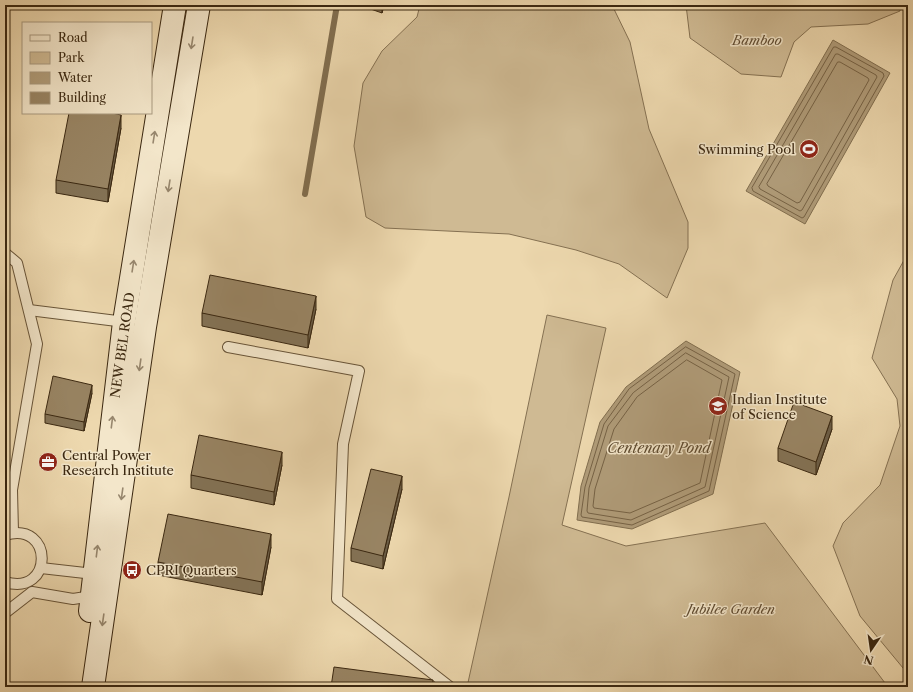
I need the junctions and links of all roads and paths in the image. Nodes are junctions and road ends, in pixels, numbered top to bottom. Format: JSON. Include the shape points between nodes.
{"nodes":[{"id":1,"x":175,"y":5,"type":"edge"},
{"id":2,"x":199,"y":5,"type":"edge"},
{"id":3,"x":5,"y":253,"type":"edge"},
{"id":4,"x":29,"y":310,"type":"junction"},
{"id":5,"x":124,"y":322,"type":"junction"},
{"id":6,"x":145,"y":327,"type":"junction"},
{"id":7,"x":228,"y":347,"type":"dead end"},
{"id":8,"x":9,"y":534,"type":"edge"},
{"id":9,"x":41,"y":568,"type":"junction"},
{"id":10,"x":94,"y":574,"type":"junction"},
{"id":11,"x":5,"y":582,"type":"edge"},
{"id":12,"x":92,"y":596,"type":"junction"},
{"id":13,"x":5,"y":613,"type":"edge"},
{"id":14,"x":79,"y":687,"type":"edge"},
{"id":15,"x":93,"y":687,"type":"edge"},
{"id":16,"x":450,"y":687,"type":"edge"}],
"edges":[{"from":5,"to":1,"type":"main road","name":"NEW BEL ROAD","one_way":true},
{"from":2,"to":6,"type":"main road","name":"NEW BEL ROAD","one_way":true},
{"from":3,"to":4,"type":"lane","via":[[17,263]]},
{"from":4,"to":5,"type":"lane"},
{"from":4,"to":8,"type":"lane","via":[[37,344],[12,490]]},
{"from":5,"to":6,"type":"lane"},
{"from":10,"to":5,"type":"main road","name":"NEW BEL ROAD","one_way":true},
{"from":6,"to":15,"type":"main road","name":"NEW BEL ROAD","one_way":true},
{"from":7,"to":16,"type":"lane","via":[[359,371],[343,444],[337,599]]},
{"from":8,"to":9,"type":"lane","via":[[22,533],[37,542],[43,559]]},
{"from":9,"to":10,"type":"lane"},
{"from":9,"to":11,"type":"lane","via":[[30,581],[13,585]]},
{"from":10,"to":12,"type":"main road","name":"NEW BEL ROAD"},
{"from":12,"to":13,"type":"lane","via":[[73,598],[32,592]]},
{"from":12,"to":14,"type":"main road","name":"NEW BEL ROAD"}]}
